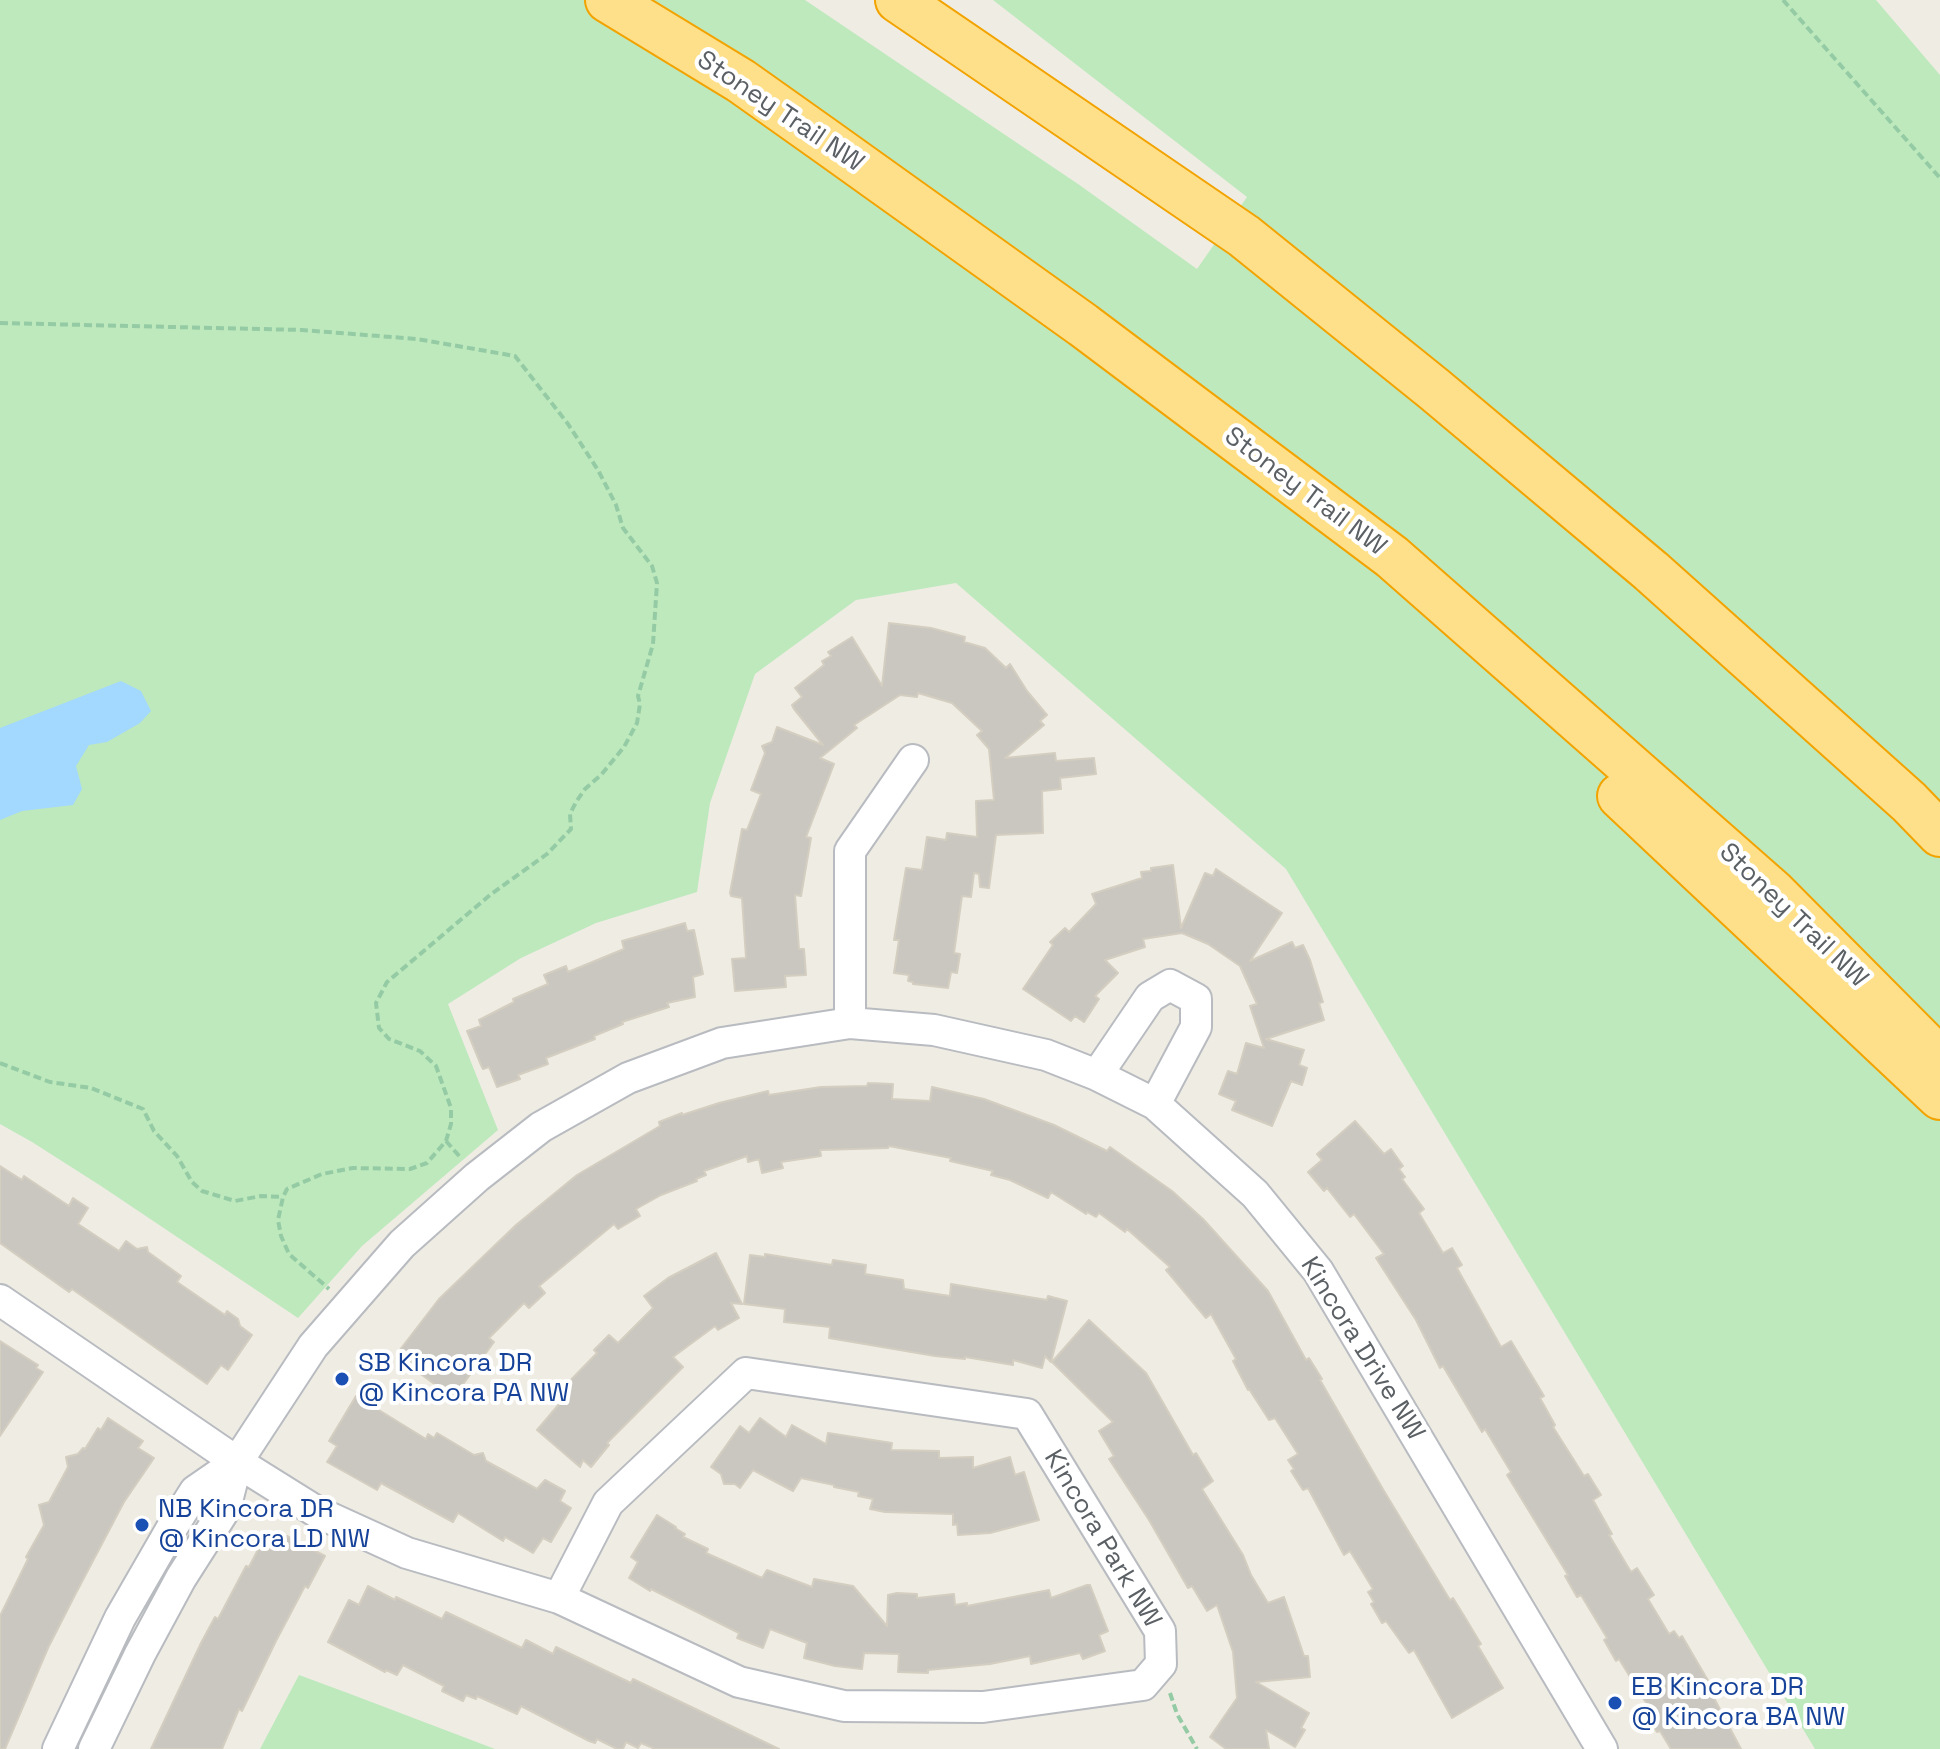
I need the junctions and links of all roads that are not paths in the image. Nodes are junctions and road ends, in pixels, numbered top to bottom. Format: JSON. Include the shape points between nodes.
{"nodes":[{"id":1,"x":579,"y":0,"type":"edge"},
{"id":2,"x":608,"y":0,"type":"edge"},
{"id":3,"x":898,"y":0,"type":"edge"},
{"id":4,"x":947,"y":0,"type":"edge"},
{"id":5,"x":741,"y":81,"type":"junction"},
{"id":6,"x":1244,"y":236,"type":"junction"},
{"id":7,"x":1392,"y":557,"type":"junction"},
{"id":8,"x":913,"y":760,"type":"dead end"},
{"id":9,"x":1940,"y":834,"type":"edge"},
{"id":10,"x":850,"y":1023,"type":"junction"},
{"id":11,"x":1940,"y":1060,"type":"edge"},
{"id":12,"x":1097,"y":1075,"type":"junction"},
{"id":13,"x":1940,"y":1097,"type":"edge"},
{"id":14,"x":1155,"y":1104,"type":"junction"},
{"id":15,"x":0,"y":1300,"type":"edge"},
{"id":16,"x":237,"y":1462,"type":"junction"},
{"id":17,"x":559,"y":1598,"type":"junction"},
{"id":18,"x":58,"y":1749,"type":"edge"},
{"id":19,"x":94,"y":1749,"type":"edge"},
{"id":20,"x":1602,"y":1749,"type":"edge"}],
"edges":[{"from":1,"to":5,"type":"highway"},
{"from":2,"to":5,"type":"highway","name":"Stoney Trail NW"},
{"from":3,"to":6,"type":"highway"},
{"from":4,"to":6,"type":"highway"},
{"from":5,"to":7,"type":"highway","name":"Stoney Trail NW","via":[[1083,325]]},
{"from":6,"to":9,"type":"highway","via":[[1651,571]]},
{"from":7,"to":11,"type":"highway","name":"Stoney Trail NW","via":[[1773,892]]},
{"from":7,"to":13,"type":"highway","via":[[1471,656]]},
{"from":8,"to":10,"type":"street","via":[[850,851]]},
{"from":10,"to":12,"type":"street","name":"Kincora Drive NW","via":[[934,1030],[1046,1055]]},
{"from":10,"to":16,"type":"street","name":"Kincora Drive NW","via":[[722,1043],[628,1078],[541,1127],[402,1244],[313,1346]]},
{"from":12,"to":14,"type":"street","name":"Kincora Drive NW"},
{"from":12,"to":14,"type":"street","via":[[1150,997],[1170,985],[1196,999],[1196,1027]]},
{"from":14,"to":20,"type":"street","name":"Kincora Drive NW","via":[[1255,1194],[1318,1271]]},
{"from":15,"to":16,"type":"street","name":"Kincora Park NW"},
{"from":16,"to":17,"type":"street","name":"Kincora Park NW","via":[[317,1512],[407,1553]]},
{"from":16,"to":18,"type":"street","name":"Kincora Drive NW","via":[[195,1491],[173,1526],[120,1618]]},
{"from":16,"to":19,"type":"street","name":"Kincora Drive NW","via":[[225,1509],[181,1578]]},
{"from":17,"to":17,"type":"street","name":"Kincora Park NW","via":[[739,1682],[844,1706],[983,1707],[1143,1685],[1161,1664],[1160,1631],[1027,1414],[746,1373],[608,1503]]}]}
